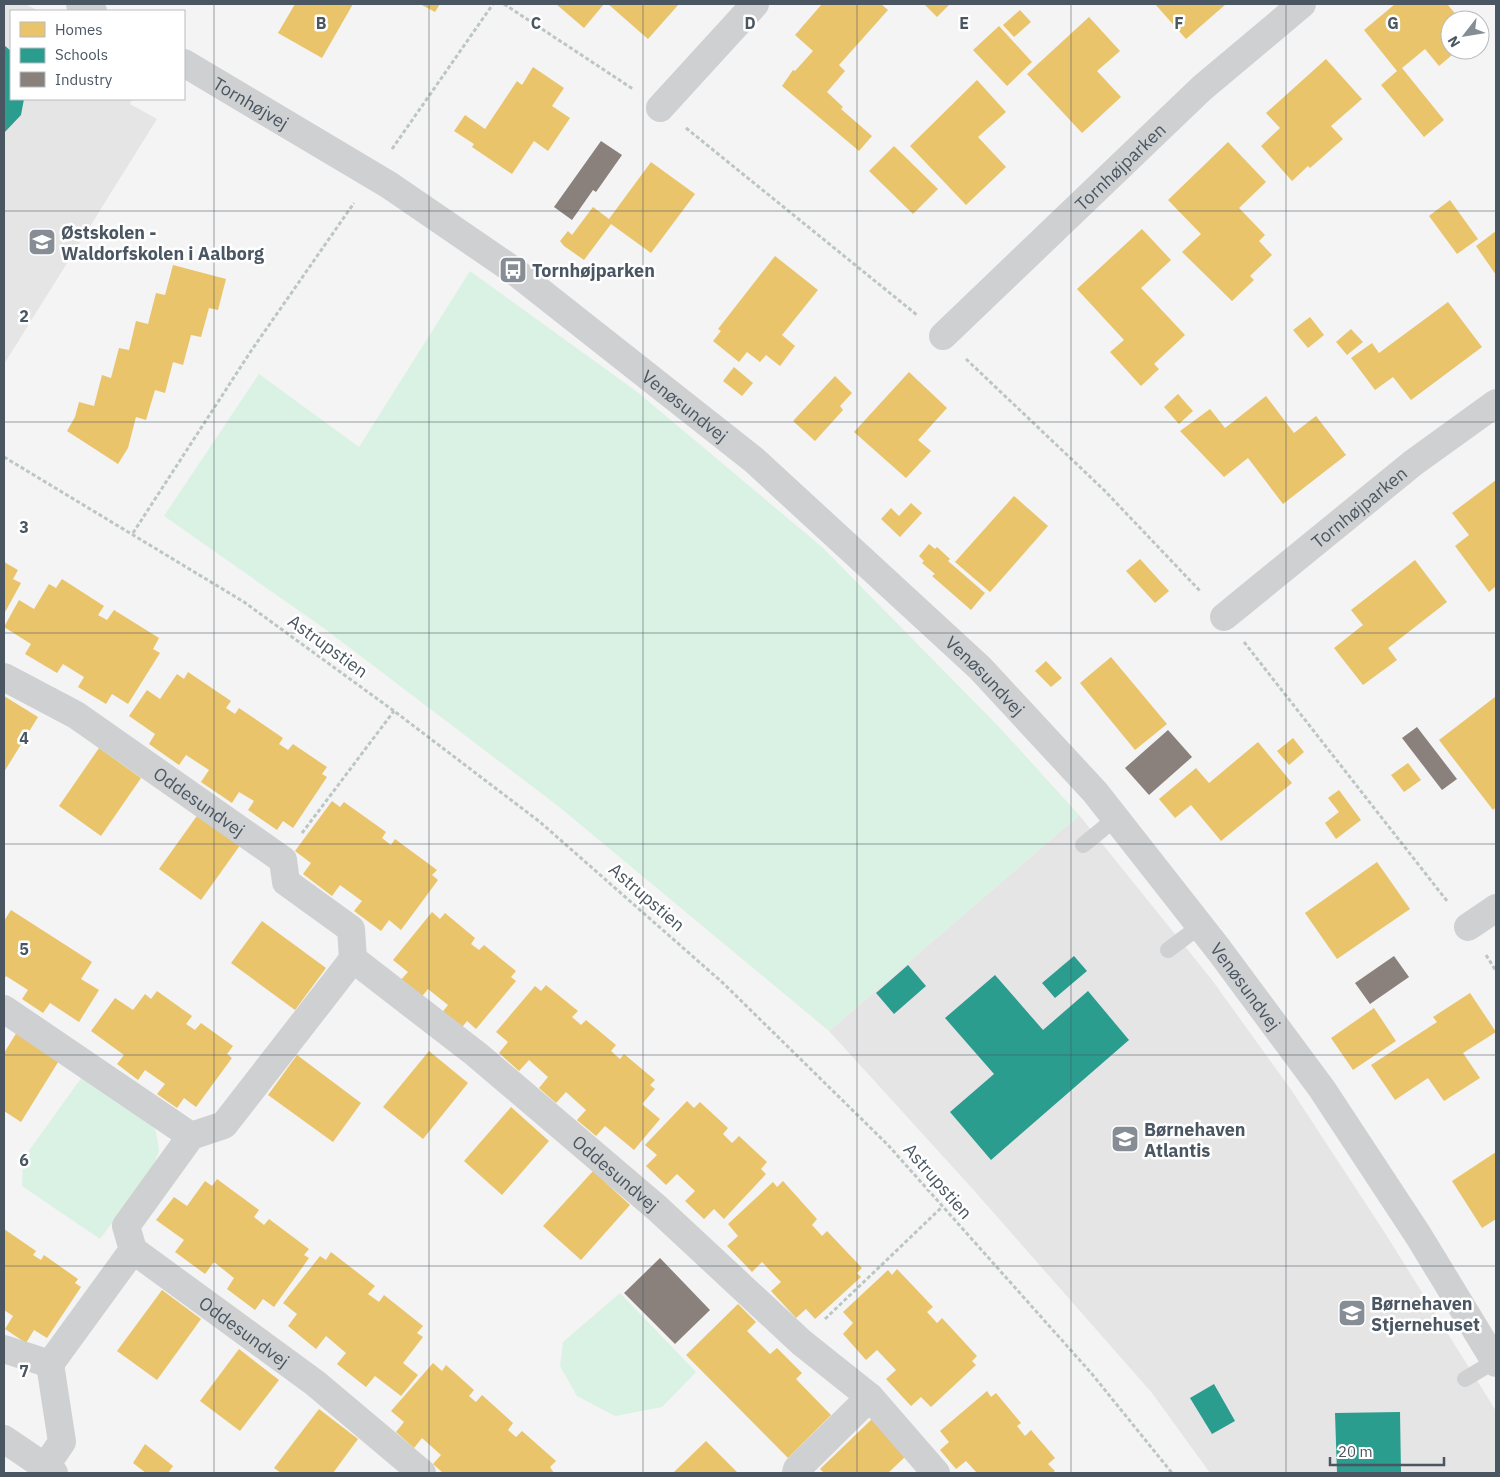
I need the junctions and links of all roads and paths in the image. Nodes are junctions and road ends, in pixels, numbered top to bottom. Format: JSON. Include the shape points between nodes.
{"nodes":[{"id":1,"x":80,"y":4,"type":"edge"},
{"id":2,"x":493,"y":4,"type":"edge"},
{"id":3,"x":504,"y":4,"type":"edge"},
{"id":4,"x":755,"y":4,"type":"edge"},
{"id":5,"x":1302,"y":4,"type":"edge"},
{"id":6,"x":91,"y":10,"type":"edge"},
{"id":7,"x":185,"y":64,"type":"edge"},
{"id":8,"x":660,"y":108,"type":"junction"},
{"id":9,"x":317,"y":142,"type":"joint"},
{"id":10,"x":373,"y":176,"type":"junction"},
{"id":11,"x":943,"y":336,"type":"junction"},
{"id":12,"x":1496,"y":403,"type":"edge"},
{"id":13,"x":4,"y":457,"type":"edge"},
{"id":14,"x":134,"y":533,"type":"junction"},
{"id":15,"x":1224,"y":617,"type":"junction"},
{"id":16,"x":4,"y":676,"type":"edge"},
{"id":17,"x":394,"y":711,"type":"junction"},
{"id":18,"x":1116,"y":818,"type":"junction"},
{"id":19,"x":1083,"y":845,"type":"dead end"},
{"id":20,"x":282,"y":860,"type":"junction"},
{"id":21,"x":1496,"y":908,"type":"edge"},
{"id":22,"x":1200,"y":926,"type":"junction"},
{"id":23,"x":1468,"y":927,"type":"junction"},
{"id":24,"x":1168,"y":950,"type":"dead end"},
{"id":25,"x":353,"y":959,"type":"junction"},
{"id":26,"x":1496,"y":971,"type":"edge"},
{"id":27,"x":4,"y":1009,"type":"edge"},
{"id":28,"x":191,"y":1136,"type":"junction"},
{"id":29,"x":942,"y":1207,"type":"junction"},
{"id":30,"x":133,"y":1250,"type":"junction"},
{"id":31,"x":801,"y":1342,"type":"junction"},
{"id":32,"x":4,"y":1349,"type":"edge"},
{"id":33,"x":1496,"y":1362,"type":"edge"},
{"id":34,"x":50,"y":1364,"type":"junction"},
{"id":35,"x":1465,"y":1379,"type":"dead end"},
{"id":36,"x":870,"y":1397,"type":"junction"},
{"id":37,"x":4,"y":1439,"type":"edge"},
{"id":38,"x":50,"y":1470,"type":"edge"},
{"id":39,"x":422,"y":1473,"type":"edge"},
{"id":40,"x":796,"y":1473,"type":"edge"},
{"id":41,"x":936,"y":1473,"type":"edge"},
{"id":42,"x":1172,"y":1473,"type":"edge"}],
"edges":[{"from":1,"to":6,"type":"street"},
{"from":2,"to":10,"type":"path"},
{"from":3,"to":8,"type":"path"},
{"from":4,"to":8,"type":"street"},
{"from":5,"to":11,"type":"street","name":"Tornhøjparken","via":[[1202,88]]},
{"from":7,"to":9,"type":"street","name":"Tornhøjvej"},
{"from":8,"to":11,"type":"path"},
{"from":9,"to":10,"type":"street","name":"Venøsundvej"},
{"from":10,"to":14,"type":"path","via":[[251,351]]},
{"from":10,"to":18,"type":"street","name":"Venøsundvej","via":[[513,270],[754,460],[980,668]]},
{"from":11,"to":15,"type":"path","via":[[1104,490]]},
{"from":12,"to":15,"type":"street","name":"Tornhøjparken","via":[[1413,463]]},
{"from":13,"to":14,"type":"path","name":"Astrupstien"},
{"from":14,"to":17,"type":"path","name":"Astrupstien","via":[[244,602]]},
{"from":15,"to":23,"type":"path"},
{"from":16,"to":20,"type":"street","name":"Oddesundvej","via":[[76,715]]},
{"from":17,"to":20,"type":"path"},
{"from":17,"to":29,"type":"path","name":"Astrupstien","via":[[540,822],[723,983],[888,1145]]},
{"from":18,"to":19,"type":"lane"},
{"from":18,"to":22,"type":"street","name":"Venøsundvej"},
{"from":20,"to":25,"type":"street","via":[[286,882],[351,929]]},
{"from":21,"to":23,"type":"street"},
{"from":22,"to":24,"type":"lane"},
{"from":22,"to":33,"type":"street","name":"Venøsundvej","via":[[1322,1089]]},
{"from":23,"to":26,"type":"path"},
{"from":25,"to":28,"type":"street","via":[[224,1125]]},
{"from":25,"to":31,"type":"street","name":"Oddesundvej","via":[[476,1054],[657,1208]]},
{"from":27,"to":28,"type":"street"},
{"from":28,"to":30,"type":"street","via":[[126,1226]]},
{"from":29,"to":31,"type":"path"},
{"from":29,"to":42,"type":"path","name":"Astrupstien","via":[[1092,1374]]},
{"from":30,"to":34,"type":"street"},
{"from":30,"to":39,"type":"street","name":"Oddesundvej","via":[[315,1383]]},
{"from":31,"to":36,"type":"street","name":"Oddesundvej"},
{"from":32,"to":34,"type":"street"},
{"from":33,"to":35,"type":"lane"},
{"from":34,"to":38,"type":"street","via":[[62,1442]]},
{"from":36,"to":40,"type":"street","via":[[796,1469]]},
{"from":36,"to":41,"type":"street","name":"Oddesundvej"},
{"from":37,"to":38,"type":"street"}]}
